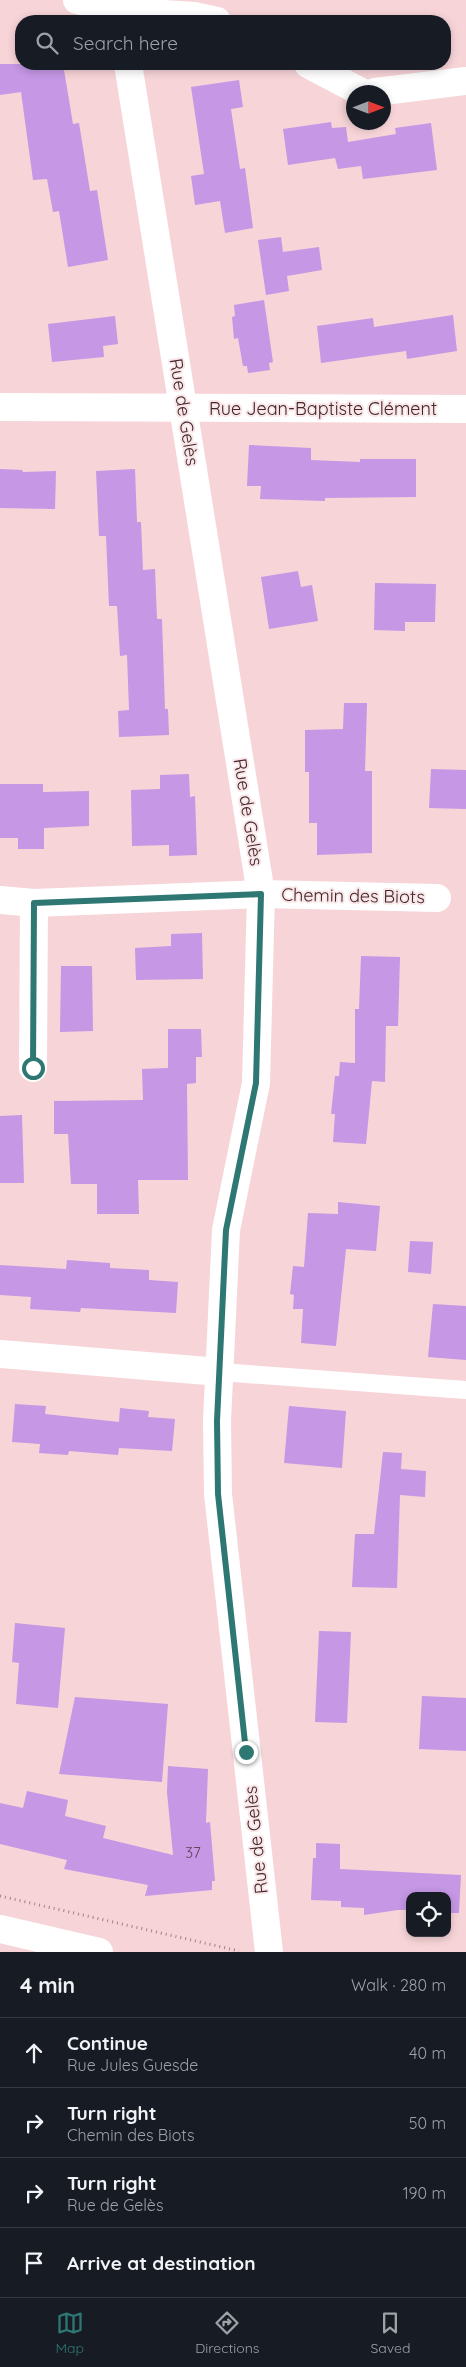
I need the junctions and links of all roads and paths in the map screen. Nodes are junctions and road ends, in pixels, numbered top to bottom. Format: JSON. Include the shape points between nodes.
{"nodes":[{"id":1,"x":78,"y":0,"type":"edge"},
{"id":2,"x":120,"y":11,"type":"edge"},
{"id":3,"x":179,"y":15,"type":"edge"},
{"id":4,"x":129,"y":70,"type":"edge"},
{"id":5,"x":319,"y":70,"type":"edge"},
{"id":6,"x":466,"y":81,"type":"edge"},
{"id":7,"x":348,"y":85,"type":"edge"},
{"id":8,"x":391,"y":90,"type":"edge"},
{"id":9,"x":0,"y":407,"type":"edge"},
{"id":10,"x":184,"y":410,"type":"junction"},
{"id":11,"x":466,"y":410,"type":"edge"},
{"id":12,"x":261,"y":894,"type":"junction"},
{"id":13,"x":437,"y":898,"type":"dead end"},
{"id":14,"x":0,"y":900,"type":"edge"},
{"id":15,"x":34,"y":903,"type":"junction"},
{"id":16,"x":33,"y":1068,"type":"dead end"},
{"id":17,"x":0,"y":1354,"type":"edge"},
{"id":18,"x":220,"y":1372,"type":"junction"},
{"id":19,"x":466,"y":1390,"type":"edge"},
{"id":20,"x":0,"y":1896,"type":"edge"},
{"id":21,"x":0,"y":1929,"type":"edge"},
{"id":22,"x":100,"y":1952,"type":"edge"},
{"id":23,"x":245,"y":1952,"type":"edge"},
{"id":24,"x":269,"y":1952,"type":"edge"}],
"edges":[{"from":1,"to":2,"type":"street"},
{"from":2,"to":3,"type":"street"},
{"from":4,"to":10,"type":"street","name":"Rue de Gelès"},
{"from":5,"to":7,"type":"street"},
{"from":6,"to":8,"type":"street"},
{"from":9,"to":10,"type":"street","name":"Rue Jean-Baptiste Clément"},
{"from":10,"to":11,"type":"street","name":"Rue Jean-Baptiste Clément"},
{"from":10,"to":12,"type":"street","name":"Rue de Gelès"},
{"from":12,"to":13,"type":"street","name":"Chemin des Biots"},
{"from":12,"to":15,"type":"street","name":"Chemin des Biots"},
{"from":12,"to":18,"type":"street","name":"Rue de Gelès","via":[[256,1083],[226,1230]]},
{"from":14,"to":15,"type":"street","name":"Chemin des Biots"},
{"from":15,"to":16,"type":"street"},
{"from":17,"to":18,"type":"street"},
{"from":18,"to":19,"type":"lane"},
{"from":18,"to":24,"type":"street","name":"Rue de Gelès","via":[[218,1494]]},
{"from":20,"to":23,"type":"path"},
{"from":21,"to":22,"type":"street"}]}
